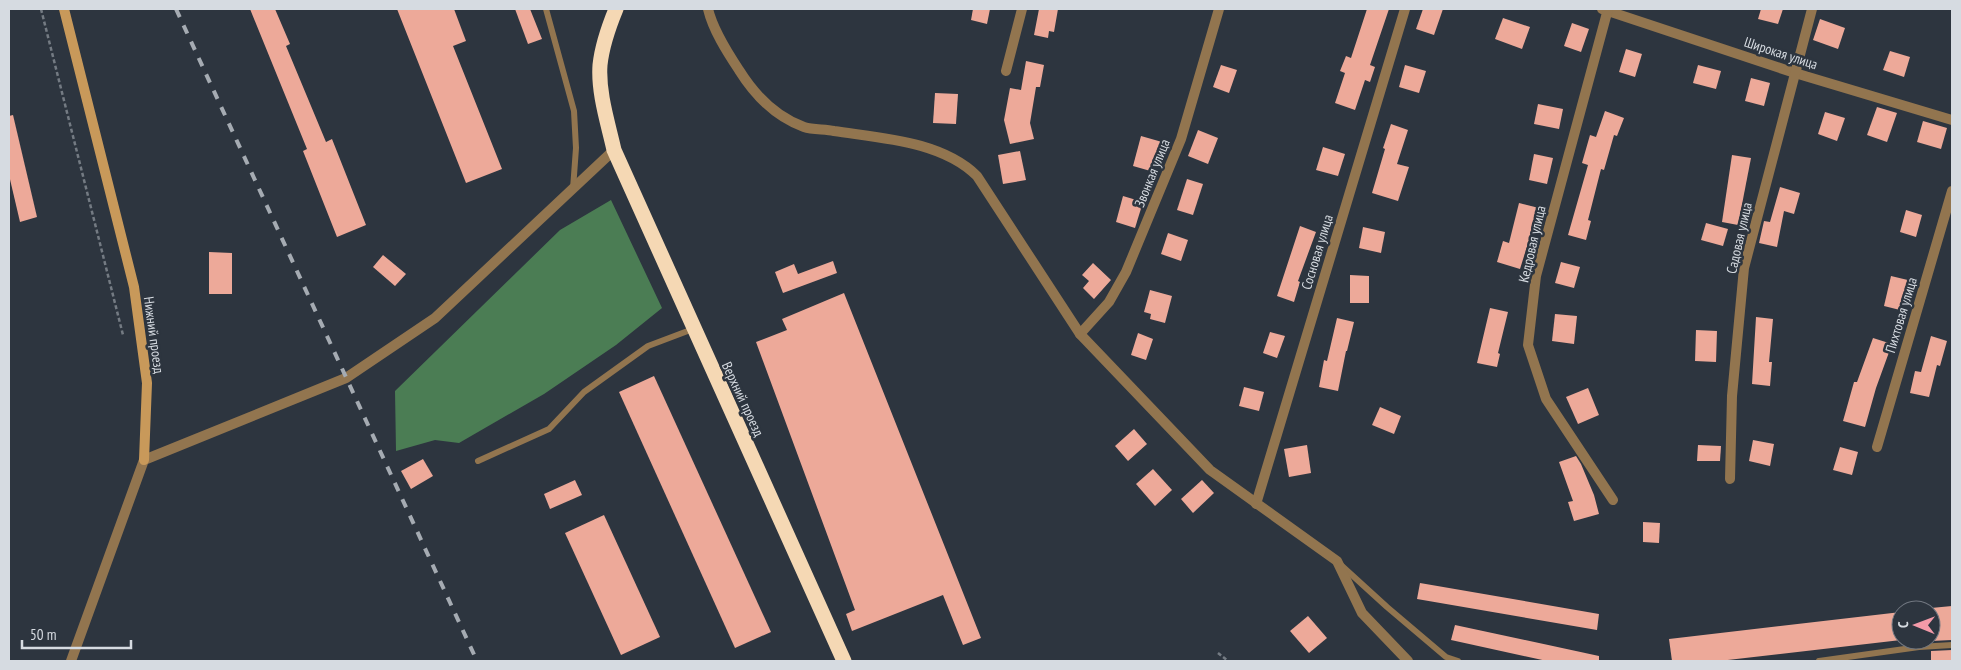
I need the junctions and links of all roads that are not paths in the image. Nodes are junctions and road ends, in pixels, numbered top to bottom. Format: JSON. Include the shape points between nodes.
{"nodes":[{"id":1,"x":64,"y":9,"type":"edge"},
{"id":2,"x":546,"y":9,"type":"edge"},
{"id":3,"x":616,"y":9,"type":"edge"},
{"id":4,"x":708,"y":9,"type":"edge"},
{"id":5,"x":1022,"y":9,"type":"edge"},
{"id":6,"x":1219,"y":9,"type":"edge"},
{"id":7,"x":1405,"y":9,"type":"edge"},
{"id":8,"x":1605,"y":9,"type":"edge"},
{"id":9,"x":1812,"y":9,"type":"edge"},
{"id":10,"x":1006,"y":72,"type":"dead end"},
{"id":11,"x":1795,"y":73,"type":"junction"},
{"id":12,"x":1952,"y":120,"type":"edge"},
{"id":13,"x":614,"y":150,"type":"junction"},
{"id":14,"x":573,"y":189,"type":"junction"},
{"id":15,"x":1952,"y":191,"type":"edge"},
{"id":16,"x":693,"y":329,"type":"junction"},
{"id":17,"x":1080,"y":334,"type":"junction"},
{"id":18,"x":1877,"y":447,"type":"dead end"},
{"id":19,"x":144,"y":460,"type":"junction"},
{"id":20,"x":478,"y":461,"type":"dead end"},
{"id":21,"x":1730,"y":479,"type":"dead end"},
{"id":22,"x":1613,"y":500,"type":"dead end"},
{"id":23,"x":1256,"y":504,"type":"junction"},
{"id":24,"x":1337,"y":561,"type":"junction"},
{"id":25,"x":1952,"y":645,"type":"edge"},
{"id":26,"x":71,"y":661,"type":"edge"},
{"id":27,"x":844,"y":661,"type":"edge"},
{"id":28,"x":1408,"y":661,"type":"edge"},
{"id":29,"x":1458,"y":661,"type":"edge"},
{"id":30,"x":1819,"y":661,"type":"edge"}],
"edges":[{"from":1,"to":19,"type":"street","name":"Нижний проезд","via":[[134,287],[147,383]]},
{"from":2,"to":14,"type":"lane","via":[[574,111]]},
{"from":3,"to":13,"type":"highway","name":"Верхний проезд","via":[[600,65]]},
{"from":4,"to":17,"type":"street","via":[[717,33],[748,84],[779,113],[804,127],[907,141],[968,166]]},
{"from":5,"to":10,"type":"street"},
{"from":6,"to":17,"type":"street","name":"Звонкая улица","via":[[1180,139],[1126,272],[1109,302]]},
{"from":7,"to":23,"type":"street","name":"Сосновая улица"},
{"from":8,"to":11,"type":"street","name":"Широкая улица"},
{"from":8,"to":22,"type":"street","name":"Кедровая улица","via":[[1536,276],[1528,345],[1546,399]]},
{"from":9,"to":11,"type":"street","name":"Садовая улица"},
{"from":11,"to":12,"type":"street","name":"Широкая улица"},
{"from":11,"to":21,"type":"street","name":"Садовая улица","via":[[1744,268],[1732,396]]},
{"from":13,"to":14,"type":"street"},
{"from":13,"to":16,"type":"highway","name":"Верхний проезд"},
{"from":14,"to":19,"type":"street","via":[[435,318],[346,378]]},
{"from":15,"to":18,"type":"street","name":"Пихтовая улица"},
{"from":16,"to":20,"type":"lane","via":[[648,346],[584,392],[549,429]]},
{"from":16,"to":27,"type":"highway","name":"Верхний проезд"},
{"from":17,"to":23,"type":"street","via":[[1210,470]]},
{"from":19,"to":26,"type":"street","name":"Нижний проезд"},
{"from":23,"to":24,"type":"lane"},
{"from":24,"to":28,"type":"street","via":[[1362,613]]},
{"from":24,"to":29,"type":"lane","via":[[1446,658]]},
{"from":25,"to":30,"type":"lane"}]}
